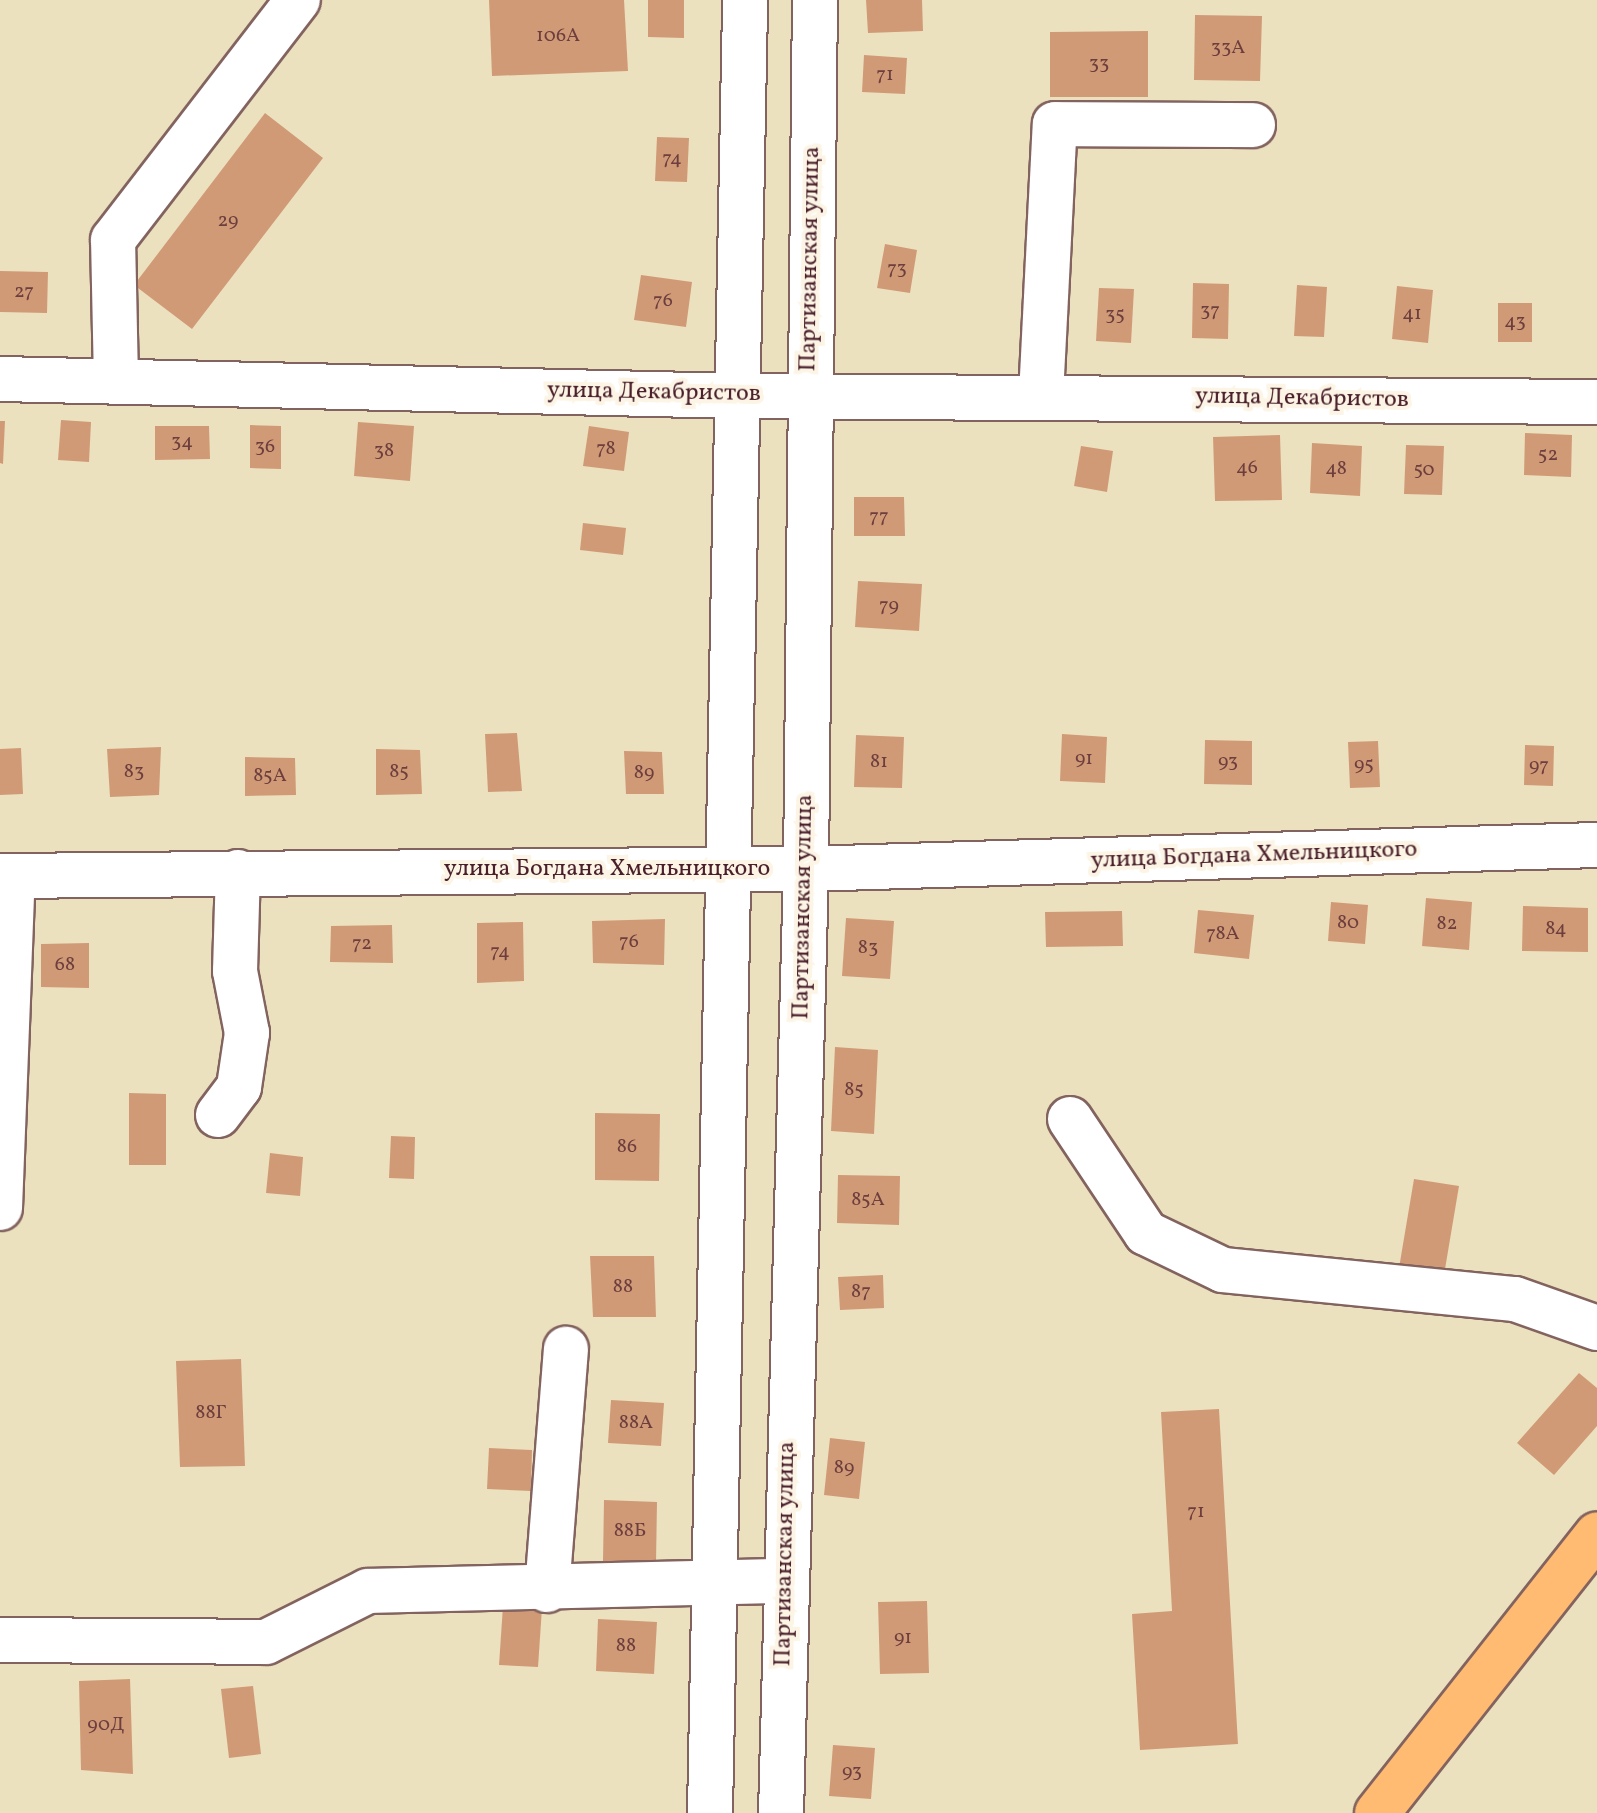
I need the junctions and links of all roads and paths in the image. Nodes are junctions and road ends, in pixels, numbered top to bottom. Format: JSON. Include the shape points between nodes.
{"nodes":[{"id":1,"x":298,"y":0,"type":"edge"},
{"id":2,"x":745,"y":0,"type":"edge"},
{"id":3,"x":815,"y":0,"type":"edge"},
{"id":4,"x":1253,"y":125,"type":"dead end"},
{"id":5,"x":0,"y":379,"type":"edge"},
{"id":6,"x":116,"y":381,"type":"junction"},
{"id":7,"x":809,"y":394,"type":"junction"},
{"id":8,"x":740,"y":396,"type":"junction"},
{"id":9,"x":1041,"y":396,"type":"junction"},
{"id":10,"x":1597,"y":402,"type":"edge"},
{"id":11,"x":1597,"y":845,"type":"edge"},
{"id":12,"x":733,"y":869,"type":"junction"},
{"id":13,"x":806,"y":869,"type":"junction"},
{"id":14,"x":238,"y":872,"type":"junction"},
{"id":15,"x":6,"y":876,"type":"edge"},
{"id":16,"x":218,"y":1115,"type":"dead end"},
{"id":17,"x":1070,"y":1119,"type":"dead end"},
{"id":18,"x":0,"y":1208,"type":"edge"},
{"id":19,"x":1597,"y":1328,"type":"edge"},
{"id":20,"x":566,"y":1349,"type":"dead end"},
{"id":21,"x":1597,"y":1534,"type":"edge"},
{"id":22,"x":784,"y":1581,"type":"junction"},
{"id":23,"x":715,"y":1582,"type":"junction"},
{"id":24,"x":547,"y":1590,"type":"junction"},
{"id":25,"x":0,"y":1640,"type":"edge"},
{"id":26,"x":710,"y":1813,"type":"edge"},
{"id":27,"x":781,"y":1813,"type":"edge"},
{"id":28,"x":1377,"y":1813,"type":"edge"}],
"edges":[{"from":1,"to":6,"type":"street","via":[[113,240]]},
{"from":2,"to":8,"type":"street"},
{"from":3,"to":7,"type":"street","name":"Партизанская улица"},
{"from":4,"to":9,"type":"street","via":[[1055,124]]},
{"from":5,"to":6,"type":"street","name":"улица Декабристов"},
{"from":6,"to":8,"type":"street","name":"улица Декабристов"},
{"from":7,"to":8,"type":"street","name":"улица Декабристов"},
{"from":7,"to":9,"type":"street","name":"улица Декабристов"},
{"from":7,"to":13,"type":"street","name":"Партизанская улица"},
{"from":8,"to":12,"type":"street"},
{"from":9,"to":10,"type":"street","name":"улица Декабристов"},
{"from":11,"to":13,"type":"street","name":"улица Богдана Хмельницкого"},
{"from":12,"to":13,"type":"street","name":"улица Богдана Хмельницкого"},
{"from":12,"to":14,"type":"street","name":"улица Богдана Хмельницкого"},
{"from":12,"to":23,"type":"street"},
{"from":13,"to":22,"type":"street","name":"Партизанская улица"},
{"from":14,"to":15,"type":"street","name":"улица Богдана Хмельницкого"},
{"from":14,"to":16,"type":"street","via":[[235,971],[247,1033],[239,1087]]},
{"from":15,"to":18,"type":"street"},
{"from":17,"to":19,"type":"street","via":[[1146,1233],[1223,1270],[1515,1299]]},
{"from":20,"to":24,"type":"street"},
{"from":21,"to":28,"type":"main road"},
{"from":22,"to":23,"type":"street"},
{"from":22,"to":27,"type":"street","name":"Партизанская улица"},
{"from":23,"to":24,"type":"street"},
{"from":23,"to":26,"type":"street"},
{"from":24,"to":25,"type":"street","via":[[368,1591],[266,1642]]}]}
